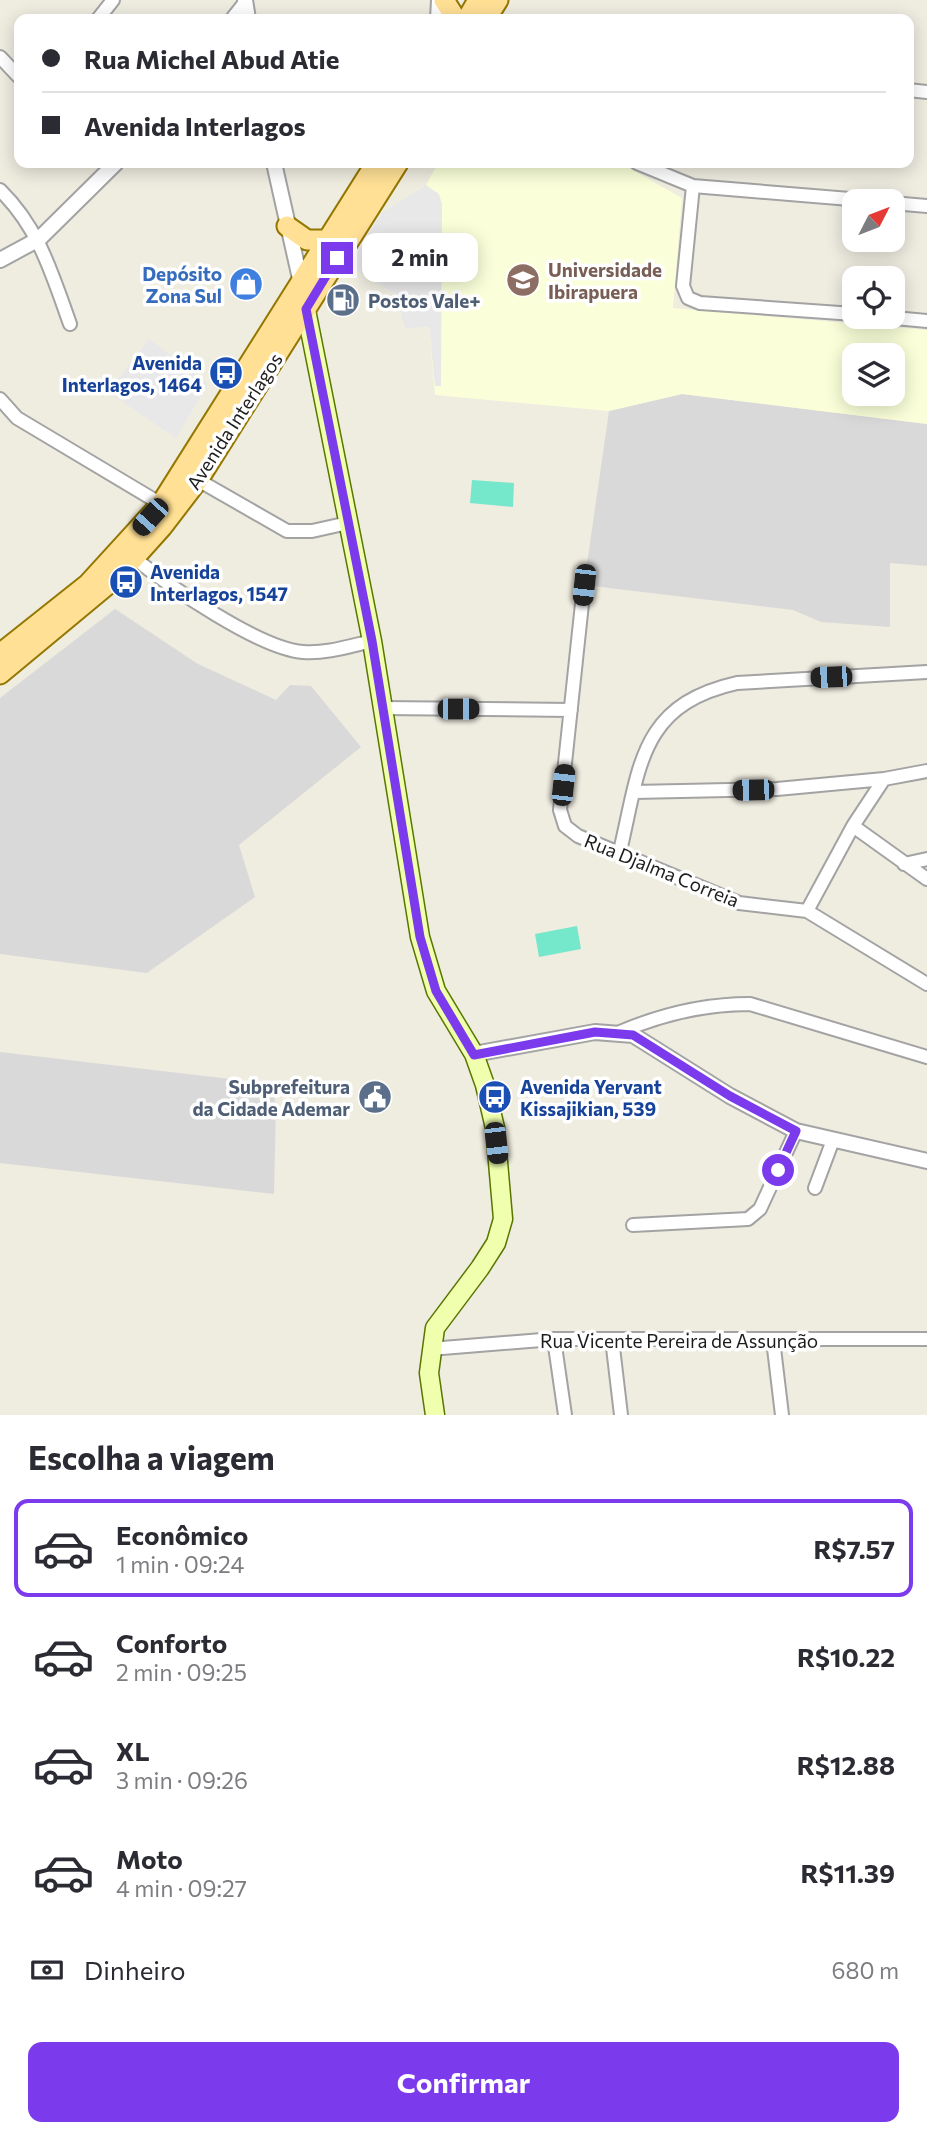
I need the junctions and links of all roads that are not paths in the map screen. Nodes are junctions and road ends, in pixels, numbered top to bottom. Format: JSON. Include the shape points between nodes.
{"nodes":[{"id":1,"x":113,"y":0,"type":"edge"},
{"id":2,"x":102,"y":14,"type":"edge"},
{"id":3,"x":0,"y":57,"type":"edge"},
{"id":4,"x":14,"y":72,"type":"edge"},
{"id":5,"x":111,"y":168,"type":"edge"},
{"id":6,"x":275,"y":168,"type":"edge"},
{"id":7,"x":373,"y":168,"type":"edge"},
{"id":8,"x":395,"y":168,"type":"edge"},
{"id":9,"x":649,"y":168,"type":"edge"},
{"id":10,"x":693,"y":186,"type":"junction"},
{"id":11,"x":0,"y":190,"type":"edge"},
{"id":12,"x":842,"y":198,"type":"edge"},
{"id":13,"x":905,"y":204,"type":"edge"},
{"id":14,"x":927,"y":206,"type":"edge"},
{"id":15,"x":287,"y":226,"type":"junction"},
{"id":16,"x":39,"y":239,"type":"junction"},
{"id":17,"x":328,"y":240,"type":"junction"},
{"id":18,"x":0,"y":260,"type":"edge"},
{"id":19,"x":301,"y":283,"type":"junction"},
{"id":20,"x":306,"y":309,"type":"junction"},
{"id":21,"x":842,"y":313,"type":"edge"},
{"id":22,"x":905,"y":319,"type":"edge"},
{"id":23,"x":927,"y":321,"type":"edge"},
{"id":24,"x":70,"y":324,"type":"dead end"},
{"id":25,"x":0,"y":399,"type":"edge"},
{"id":26,"x":198,"y":480,"type":"junction"},
{"id":27,"x":168,"y":508,"type":"junction"},
{"id":28,"x":348,"y":523,"type":"junction"},
{"id":29,"x":134,"y":558,"type":"junction"},
{"id":30,"x":584,"y":585,"type":"dead end"},
{"id":31,"x":372,"y":641,"type":"junction"},
{"id":32,"x":12,"y":647,"type":"edge"},
{"id":33,"x":927,"y":672,"type":"edge"},
{"id":34,"x":0,"y":674,"type":"edge"},
{"id":35,"x":382,"y":708,"type":"junction"},
{"id":36,"x":571,"y":710,"type":"junction"},
{"id":37,"x":927,"y":771,"type":"edge"},
{"id":38,"x":884,"y":779,"type":"junction"},
{"id":39,"x":634,"y":792,"type":"junction"},
{"id":40,"x":853,"y":826,"type":"junction"},
{"id":41,"x":620,"y":851,"type":"junction"},
{"id":42,"x":927,"y":859,"type":"edge"},
{"id":43,"x":904,"y":864,"type":"junction"},
{"id":44,"x":927,"y":879,"type":"edge"},
{"id":45,"x":807,"y":911,"type":"junction"},
{"id":46,"x":927,"y":984,"type":"edge"},
{"id":47,"x":620,"y":1032,"type":"junction"},
{"id":48,"x":474,"y":1055,"type":"junction"},
{"id":49,"x":927,"y":1058,"type":"edge"},
{"id":50,"x":796,"y":1131,"type":"junction"},
{"id":51,"x":833,"y":1140,"type":"junction"},
{"id":52,"x":927,"y":1161,"type":"edge"},
{"id":53,"x":814,"y":1188,"type":"dead end"},
{"id":54,"x":633,"y":1225,"type":"dead end"},
{"id":55,"x":554,"y":1339,"type":"junction"},
{"id":56,"x":612,"y":1339,"type":"junction"},
{"id":57,"x":927,"y":1339,"type":"edge"},
{"id":58,"x":773,"y":1340,"type":"junction"},
{"id":59,"x":430,"y":1349,"type":"junction"},
{"id":60,"x":435,"y":1415,"type":"edge"},
{"id":61,"x":565,"y":1415,"type":"edge"},
{"id":62,"x":621,"y":1415,"type":"edge"},
{"id":63,"x":782,"y":1415,"type":"edge"}],
"edges":[{"from":1,"to":2,"type":"street"},
{"from":3,"to":4,"type":"street"},
{"from":5,"to":16,"type":"street"},
{"from":6,"to":15,"type":"street"},
{"from":7,"to":17,"type":"main road","name":"Avenida Interlagos"},
{"from":8,"to":20,"type":"main road","name":"Avenida Interlagos"},
{"from":9,"to":10,"type":"street"},
{"from":10,"to":12,"type":"street"},
{"from":10,"to":21,"type":"street","via":[[682,286],[688,298],[700,303]]},
{"from":11,"to":16,"type":"street"},
{"from":13,"to":14,"type":"street"},
{"from":15,"to":17,"type":"main road","via":[[307,240]]},
{"from":15,"to":19,"type":"street"},
{"from":16,"to":18,"type":"street"},
{"from":16,"to":24,"type":"street"},
{"from":17,"to":19,"type":"main road","name":"Avenida Interlagos"},
{"from":19,"to":20,"type":"main road"},
{"from":19,"to":27,"type":"main road","name":"Avenida Interlagos"},
{"from":20,"to":26,"type":"main road","name":"Avenida Interlagos"},
{"from":20,"to":28,"type":"main road"},
{"from":22,"to":23,"type":"street"},
{"from":25,"to":27,"type":"street","via":[[18,418]]},
{"from":26,"to":27,"type":"main road","name":"Avenida Interlagos"},
{"from":26,"to":28,"type":"street","via":[[288,531]]},
{"from":27,"to":29,"type":"main road","name":"Avenida Interlagos"},
{"from":27,"to":32,"type":"main road","name":"Avenida Interlagos","via":[[88,584]]},
{"from":28,"to":31,"type":"main road"},
{"from":29,"to":31,"type":"street","via":[[209,610],[286,648],[310,653]]},
{"from":29,"to":32,"type":"main road","name":"Avenida Interlagos"},
{"from":30,"to":36,"type":"street"},
{"from":31,"to":35,"type":"main road"},
{"from":32,"to":34,"type":"main road","name":"Avenida Interlagos"},
{"from":33,"to":39,"type":"street","via":[[782,679],[706,690],[661,721],[647,744]]},
{"from":35,"to":36,"type":"street"},
{"from":35,"to":48,"type":"main road","via":[[420,937],[436,991]]},
{"from":36,"to":41,"type":"street","name":"Rua Djalma Correia","via":[[562,820],[570,831]]},
{"from":37,"to":38,"type":"street"},
{"from":38,"to":39,"type":"street","via":[[777,789]]},
{"from":38,"to":40,"type":"street"},
{"from":39,"to":41,"type":"street"},
{"from":40,"to":43,"type":"street"},
{"from":40,"to":45,"type":"street"},
{"from":41,"to":45,"type":"street","name":"Rua Djalma Correia","via":[[739,903]]},
{"from":42,"to":43,"type":"street"},
{"from":43,"to":44,"type":"street"},
{"from":45,"to":46,"type":"street","name":"Rua Djalma Correia"},
{"from":47,"to":48,"type":"street","via":[[595,1032]]},
{"from":47,"to":49,"type":"street","via":[[656,1017],[750,1004]]},
{"from":47,"to":50,"type":"street","via":[[649,1042],[730,1096]]},
{"from":48,"to":59,"type":"main road","via":[[495,1128],[503,1219],[496,1243],[435,1328]]},
{"from":50,"to":51,"type":"street"},
{"from":50,"to":54,"type":"street","via":[[760,1209],[748,1219]]},
{"from":51,"to":52,"type":"street"},
{"from":51,"to":53,"type":"street"},
{"from":55,"to":56,"type":"street","name":"Rua Vicente Pereira de Assunção"},
{"from":55,"to":59,"type":"street","name":"Rua Vicente Pereira de Assunção"},
{"from":55,"to":61,"type":"street"},
{"from":56,"to":58,"type":"street","name":"Rua Vicente Pereira de Assunção"},
{"from":56,"to":62,"type":"street"},
{"from":57,"to":58,"type":"street","name":"Rua Vicente Pereira de Assunção"},
{"from":58,"to":63,"type":"street"},
{"from":59,"to":60,"type":"main road"}]}
